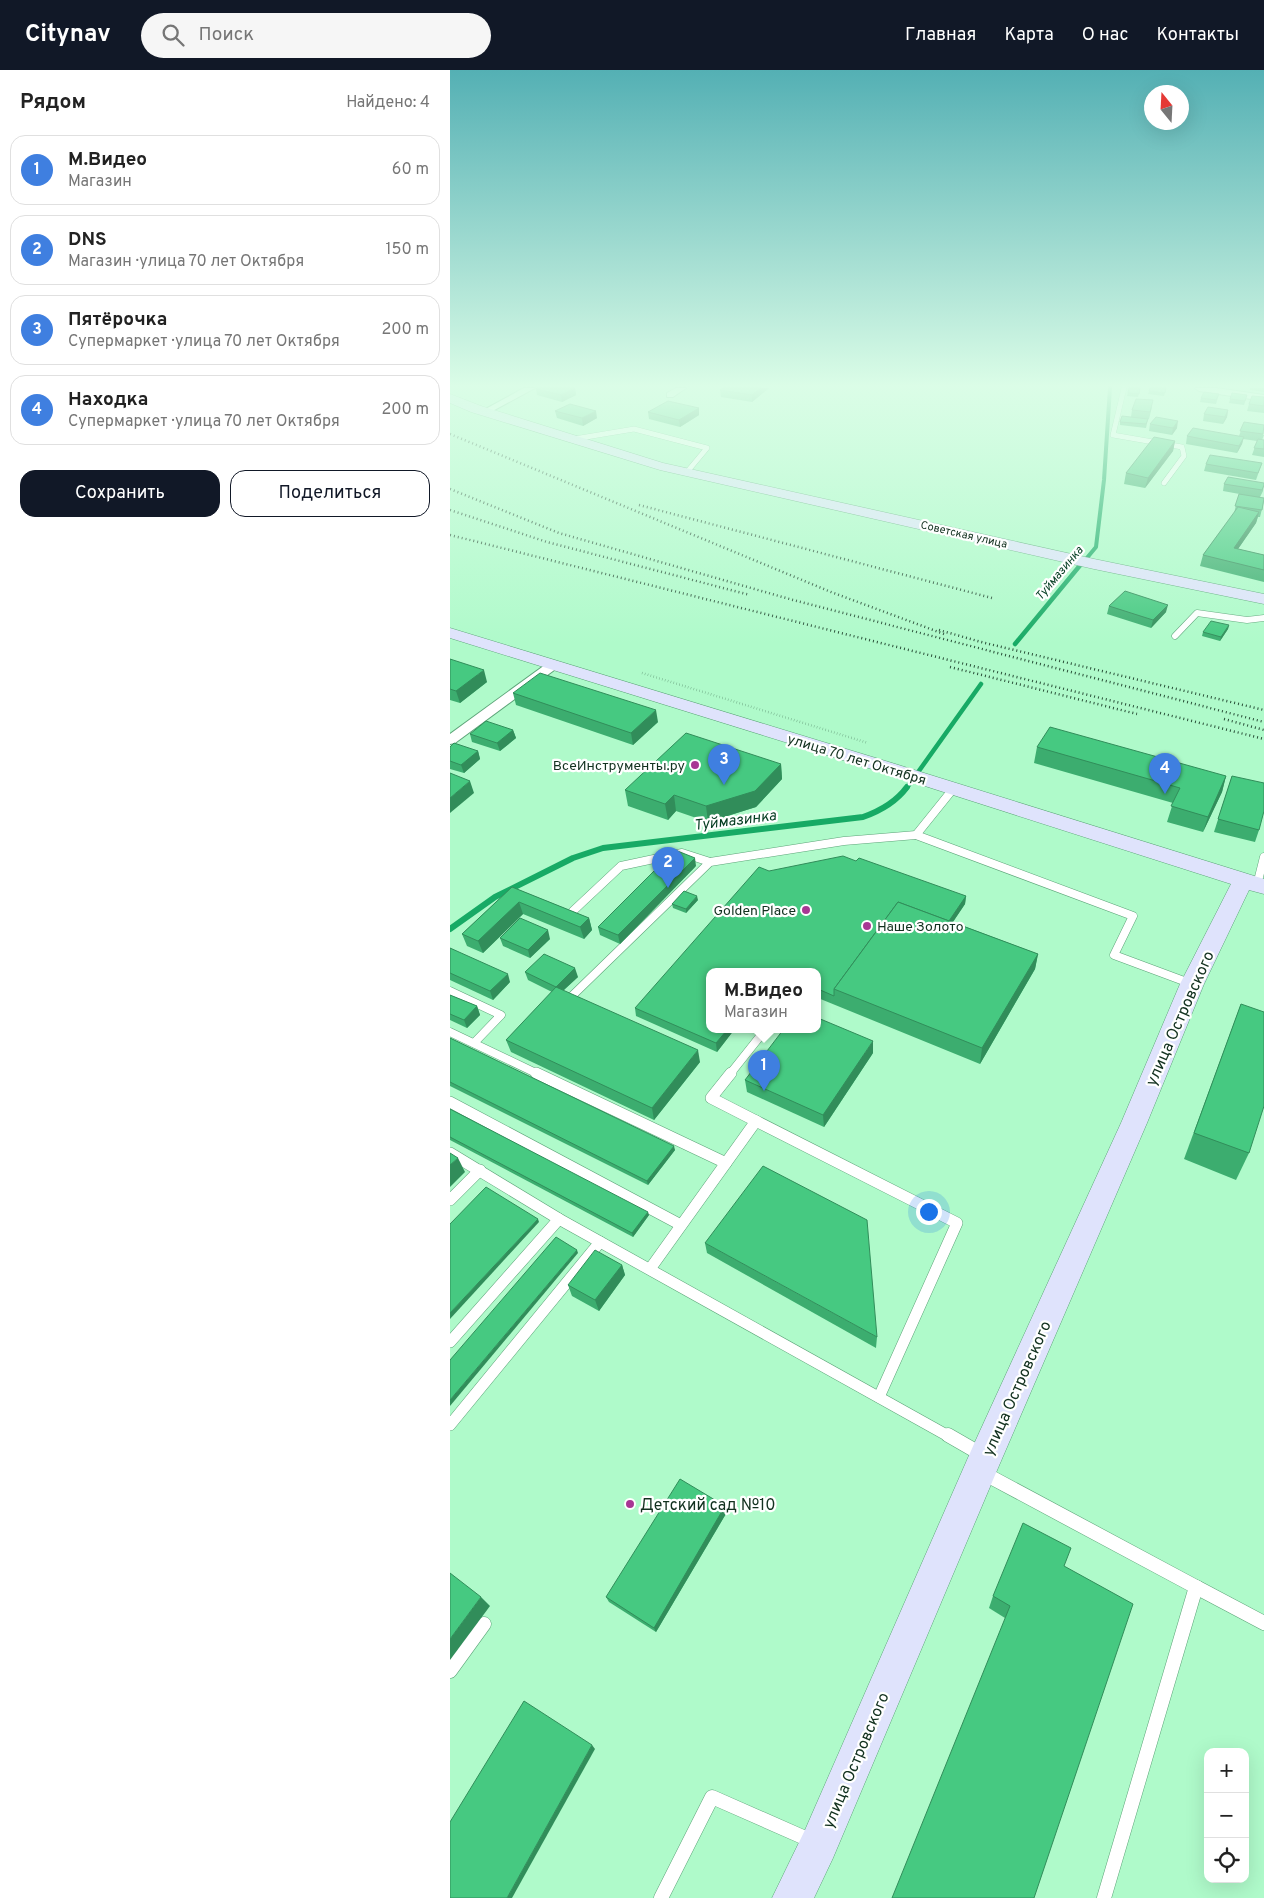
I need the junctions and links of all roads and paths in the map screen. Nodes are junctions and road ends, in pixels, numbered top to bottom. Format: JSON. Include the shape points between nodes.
{"nodes":[{"id":1,"x":693,"y":473,"type":"edge"},
{"id":2,"x":1171,"y":473,"type":"edge"},
{"id":3,"x":1164,"y":483,"type":"dead end"},
{"id":4,"x":1264,"y":598,"type":"edge"},
{"id":5,"x":1264,"y":618,"type":"edge"},
{"id":6,"x":450,"y":633,"type":"edge"},
{"id":7,"x":1175,"y":636,"type":"dead end"},
{"id":8,"x":553,"y":666,"type":"junction"},
{"id":9,"x":450,"y":740,"type":"edge"},
{"id":10,"x":953,"y":789,"type":"junction"},
{"id":11,"x":916,"y":835,"type":"junction"},
{"id":12,"x":1264,"y":857,"type":"edge"},
{"id":13,"x":710,"y":862,"type":"junction"},
{"id":14,"x":1255,"y":885,"type":"edge"},
{"id":15,"x":573,"y":910,"type":"edge"},
{"id":16,"x":1192,"y":984,"type":"junction"},
{"id":17,"x":450,"y":991,"type":"edge"},
{"id":18,"x":573,"y":994,"type":"edge"},
{"id":19,"x":450,"y":1032,"type":"edge"},
{"id":20,"x":763,"y":1033,"type":"edge"},
{"id":21,"x":474,"y":1043,"type":"junction"},
{"id":22,"x":450,"y":1102,"type":"edge"},
{"id":23,"x":756,"y":1121,"type":"junction"},
{"id":24,"x":450,"y":1153,"type":"edge"},
{"id":25,"x":726,"y":1163,"type":"junction"},
{"id":26,"x":480,"y":1170,"type":"junction"},
{"id":27,"x":450,"y":1200,"type":"edge"},
{"id":28,"x":559,"y":1219,"type":"junction"},
{"id":29,"x":681,"y":1226,"type":"junction"},
{"id":30,"x":600,"y":1242,"type":"junction"},
{"id":31,"x":650,"y":1269,"type":"junction"},
{"id":32,"x":450,"y":1342,"type":"edge"},
{"id":33,"x":879,"y":1397,"type":"junction"},
{"id":34,"x":450,"y":1425,"type":"edge"},
{"id":35,"x":982,"y":1464,"type":"junction"},
{"id":36,"x":1196,"y":1587,"type":"junction"},
{"id":37,"x":1264,"y":1623,"type":"edge"},
{"id":38,"x":484,"y":1624,"type":"dead end"},
{"id":39,"x":450,"y":1671,"type":"edge"},
{"id":40,"x":819,"y":1844,"type":"junction"},
{"id":41,"x":661,"y":1898,"type":"edge"},
{"id":42,"x":793,"y":1898,"type":"edge"},
{"id":43,"x":1104,"y":1898,"type":"edge"}],
"edges":[{"from":1,"to":4,"type":"street","name":"Советская улица","via":[[1094,564]]},
{"from":2,"to":3,"type":"lane"},
{"from":5,"to":7,"type":"lane","via":[[1247,620],[1196,613]]},
{"from":6,"to":8,"type":"street","name":"улица 70 лет Октября"},
{"from":8,"to":9,"type":"street"},
{"from":8,"to":10,"type":"street","name":"улица 70 лет Октября"},
{"from":10,"to":11,"type":"lane"},
{"from":10,"to":14,"type":"street","name":"улица 70 лет Октября"},
{"from":11,"to":13,"type":"lane","via":[[844,841]]},
{"from":11,"to":16,"type":"lane","via":[[1133,916],[1114,955]]},
{"from":12,"to":14,"type":"lane"},
{"from":13,"to":15,"type":"lane","via":[[682,853],[621,866]]},
{"from":13,"to":18,"type":"lane"},
{"from":14,"to":16,"type":"street","name":"улица Островского"},
{"from":16,"to":35,"type":"street","name":"улица Островского","via":[[1134,1123]]},
{"from":17,"to":21,"type":"lane","via":[[501,1015]]},
{"from":19,"to":21,"type":"lane"},
{"from":20,"to":23,"type":"lane","via":[[711,1098]]},
{"from":21,"to":25,"type":"lane"},
{"from":22,"to":29,"type":"lane"},
{"from":23,"to":25,"type":"lane"},
{"from":23,"to":33,"type":"lane","via":[[957,1223]]},
{"from":24,"to":26,"type":"lane"},
{"from":25,"to":29,"type":"lane"},
{"from":26,"to":27,"type":"lane"},
{"from":26,"to":28,"type":"lane"},
{"from":28,"to":30,"type":"lane"},
{"from":28,"to":32,"type":"lane"},
{"from":29,"to":31,"type":"lane"},
{"from":30,"to":31,"type":"lane"},
{"from":30,"to":34,"type":"lane"},
{"from":31,"to":33,"type":"lane"},
{"from":33,"to":35,"type":"lane"},
{"from":35,"to":36,"type":"lane"},
{"from":35,"to":40,"type":"street","name":"улица Островского"},
{"from":36,"to":37,"type":"lane"},
{"from":36,"to":43,"type":"lane"},
{"from":38,"to":39,"type":"lane"},
{"from":40,"to":41,"type":"lane","via":[[712,1797]]},
{"from":40,"to":42,"type":"street","name":"улица Островского"}]}
